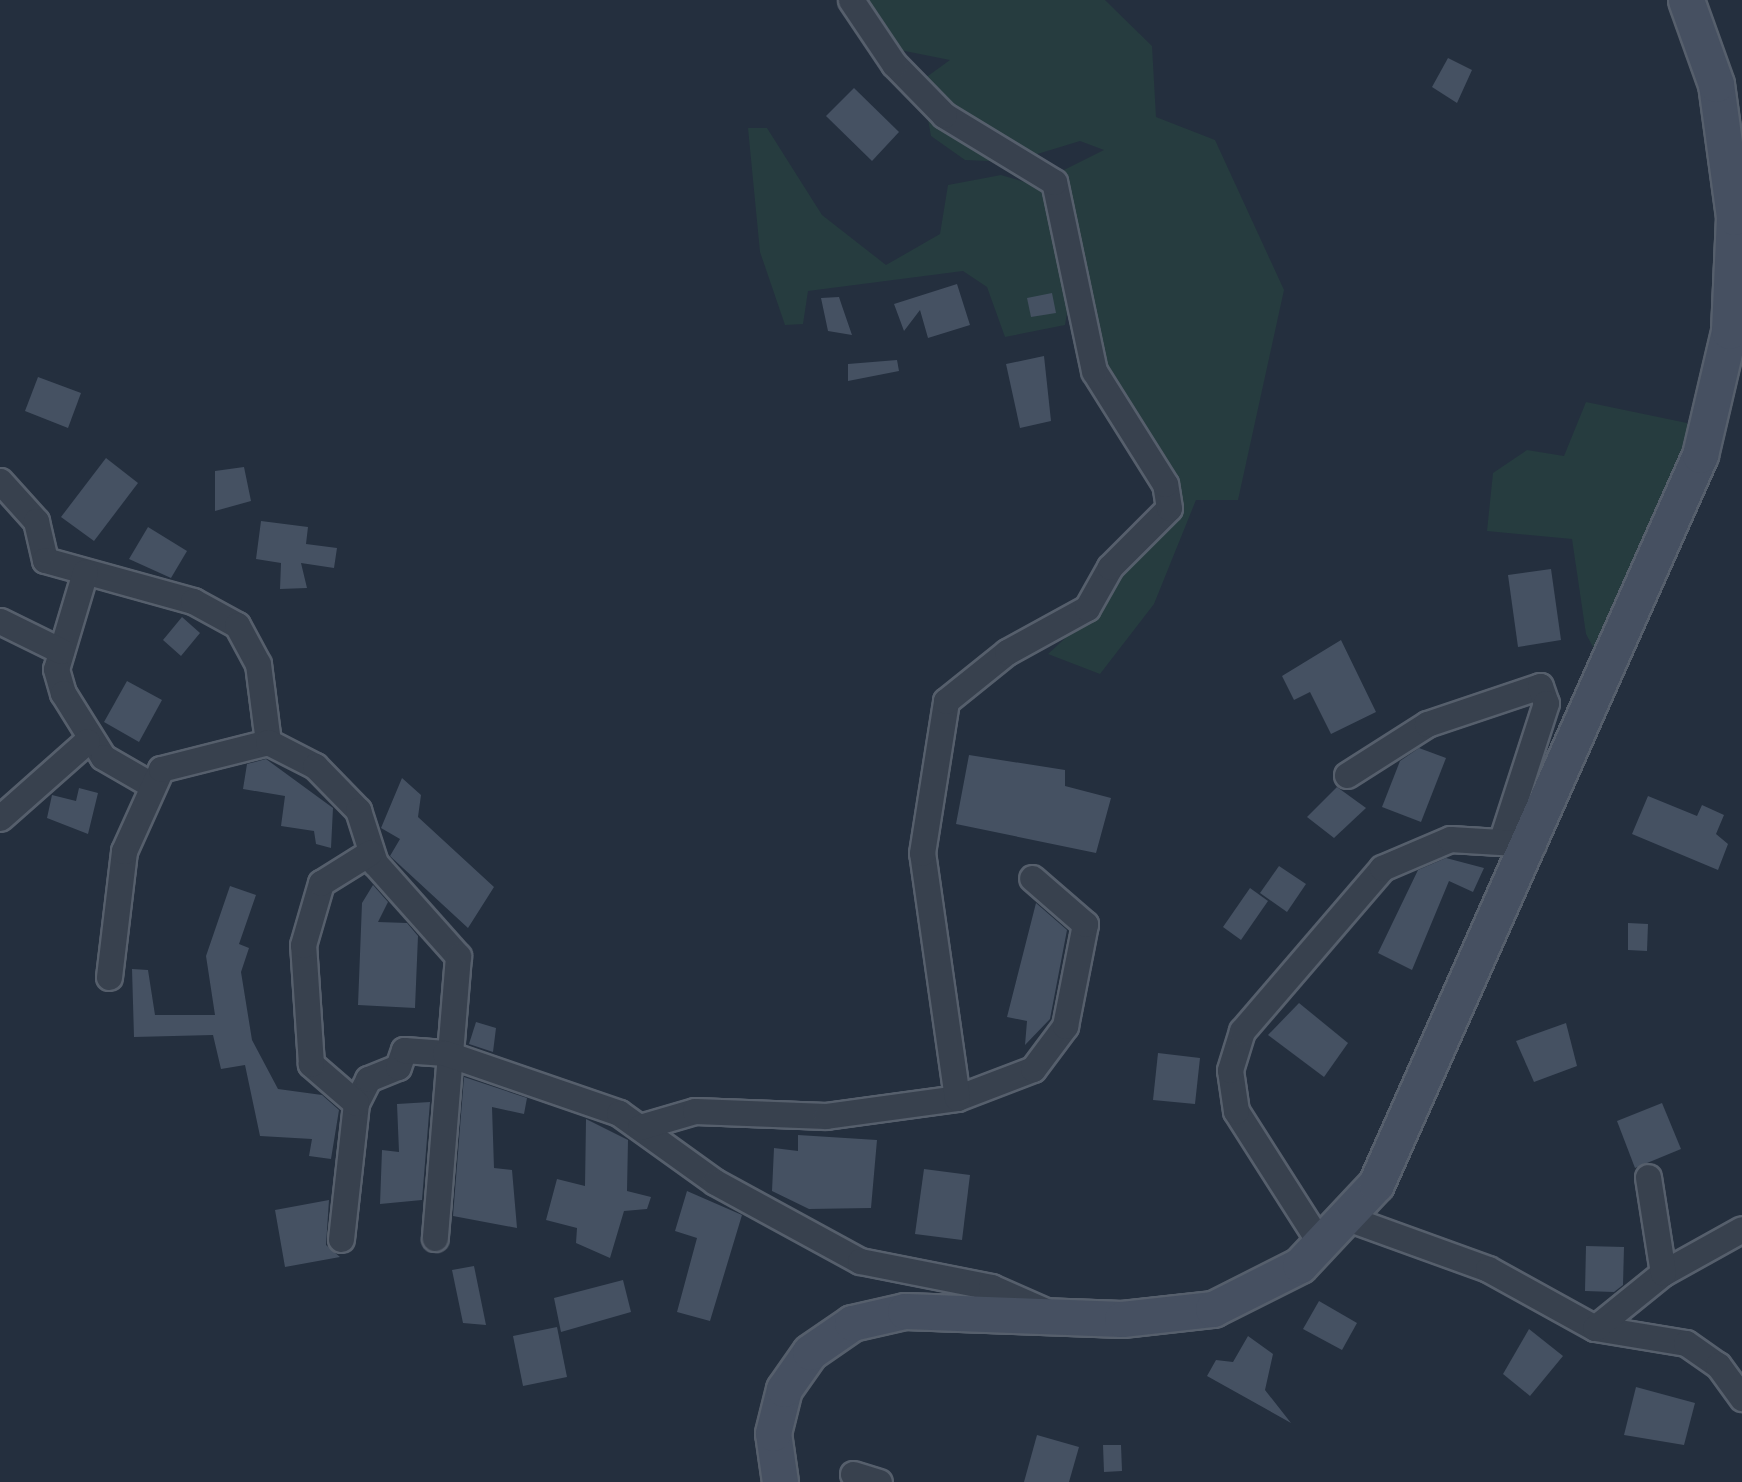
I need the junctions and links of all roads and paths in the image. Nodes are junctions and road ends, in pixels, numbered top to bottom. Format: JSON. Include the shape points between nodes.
{"nodes":[{"id":1,"x":851,"y":0,"type":"edge"},
{"id":2,"x":1686,"y":0,"type":"edge"},
{"id":3,"x":0,"y":480,"type":"edge"},
{"id":4,"x":85,"y":572,"type":"junction"},
{"id":5,"x":0,"y":620,"type":"edge"},
{"id":6,"x":61,"y":651,"type":"junction"},
{"id":7,"x":88,"y":741,"type":"junction"},
{"id":8,"x":268,"y":742,"type":"junction"},
{"id":9,"x":1347,"y":775,"type":"dead end"},
{"id":10,"x":148,"y":783,"type":"junction"},
{"id":11,"x":0,"y":818,"type":"edge"},
{"id":12,"x":1518,"y":840,"type":"junction"},
{"id":13,"x":369,"y":853,"type":"junction"},
{"id":14,"x":1032,"y":878,"type":"dead end"},
{"id":15,"x":109,"y":977,"type":"dead end"},
{"id":16,"x":446,"y":1053,"type":"junction"},
{"id":17,"x":957,"y":1098,"type":"junction"},
{"id":18,"x":356,"y":1103,"type":"junction"},
{"id":19,"x":640,"y":1127,"type":"junction"},
{"id":20,"x":1648,"y":1177,"type":"dead end"},
{"id":21,"x":1350,"y":1218,"type":"junction"},
{"id":22,"x":1742,"y":1229,"type":"edge"},
{"id":23,"x":341,"y":1238,"type":"dead end"},
{"id":24,"x":434,"y":1238,"type":"dead end"},
{"id":25,"x":1322,"y":1246,"type":"junction"},
{"id":26,"x":1662,"y":1273,"type":"junction"},
{"id":27,"x":1057,"y":1317,"type":"junction"},
{"id":28,"x":1595,"y":1328,"type":"junction"},
{"id":29,"x":1742,"y":1398,"type":"edge"},
{"id":30,"x":853,"y":1474,"type":"dead end"},
{"id":31,"x":780,"y":1482,"type":"edge"},
{"id":32,"x":879,"y":1482,"type":"edge"}],
"edges":[{"from":1,"to":17,"type":"street","via":[[934,105],[1054,182],[1094,371],[1169,496],[1164,520],[1110,568],[1086,608],[984,668],[946,701],[922,853]]},
{"from":2,"to":12,"type":"main road","via":[[1716,84],[1734,217],[1728,330],[1674,523]]},
{"from":3,"to":4,"type":"street","via":[[36,521],[40,555]]},
{"from":4,"to":6,"type":"street"},
{"from":4,"to":8,"type":"street","via":[[193,601],[238,624],[258,664]]},
{"from":5,"to":6,"type":"street"},
{"from":6,"to":7,"type":"street","via":[[63,694]]},
{"from":7,"to":10,"type":"street"},
{"from":7,"to":11,"type":"street"},
{"from":8,"to":10,"type":"street","via":[[181,758]]},
{"from":8,"to":13,"type":"street","via":[[314,766],[351,800]]},
{"from":9,"to":12,"type":"street","via":[[1427,724],[1540,686],[1546,703]]},
{"from":10,"to":15,"type":"street","via":[[115,891]]},
{"from":12,"to":21,"type":"main road","via":[[1404,1134]]},
{"from":12,"to":25,"type":"street","via":[[1450,840],[1382,868],[1282,974],[1237,1043],[1229,1082],[1236,1111]]},
{"from":13,"to":16,"type":"street","via":[[455,945]]},
{"from":13,"to":18,"type":"street","via":[[322,883],[304,945],[311,1064]]},
{"from":14,"to":17,"type":"street","via":[[1085,924],[1065,1026],[1033,1070]]},
{"from":16,"to":18,"type":"street","via":[[404,1050],[398,1067],[368,1079]]},
{"from":16,"to":19,"type":"street","via":[[599,1103]]},
{"from":16,"to":24,"type":"street"},
{"from":17,"to":19,"type":"street","via":[[826,1116],[695,1111]]},
{"from":18,"to":23,"type":"street"},
{"from":19,"to":27,"type":"street","via":[[820,1243],[882,1268],[991,1287]]},
{"from":20,"to":26,"type":"street"},
{"from":21,"to":25,"type":"main road"},
{"from":21,"to":28,"type":"street","via":[[1488,1269]]},
{"from":22,"to":26,"type":"street"},
{"from":25,"to":27,"type":"main road","via":[[1213,1309]]},
{"from":26,"to":28,"type":"street"},
{"from":27,"to":31,"type":"main road","via":[[905,1312],[828,1336],[796,1370],[776,1412]]},
{"from":28,"to":29,"type":"street","via":[[1686,1343],[1718,1365]]},
{"from":30,"to":32,"type":"street"}]}
